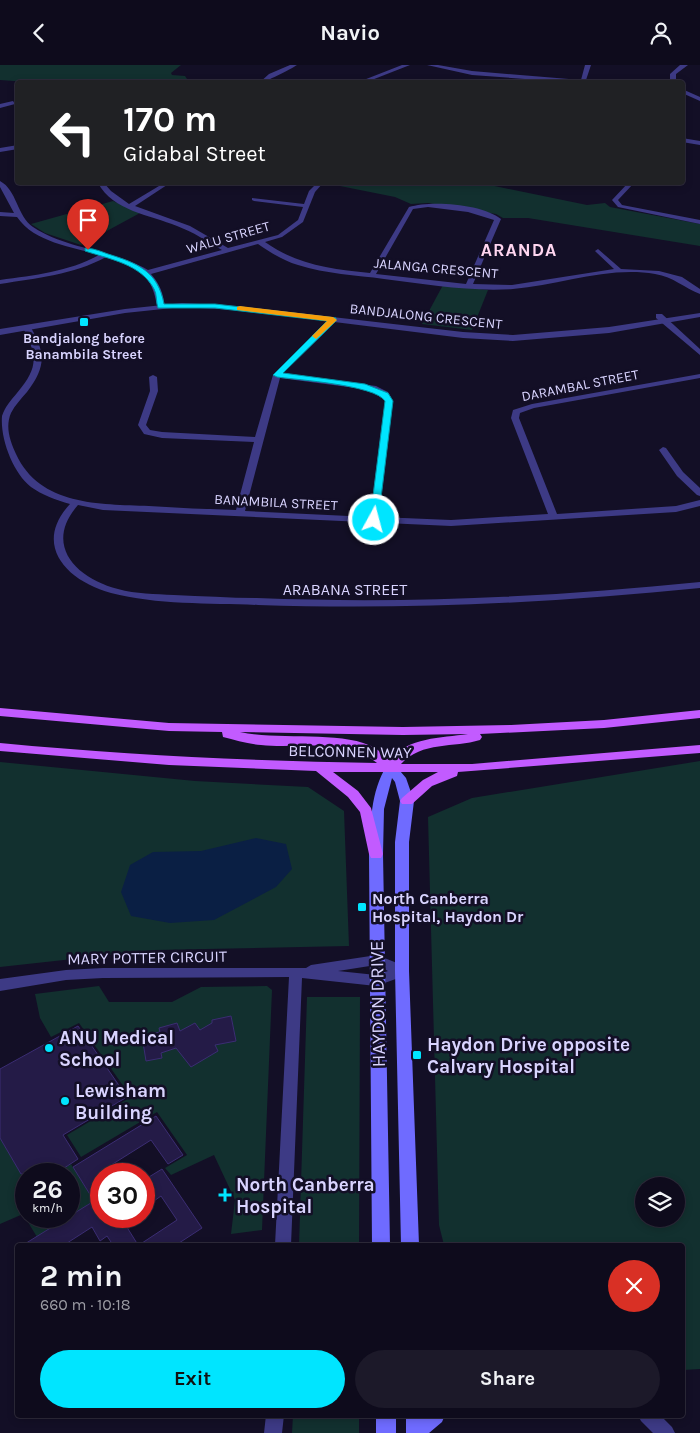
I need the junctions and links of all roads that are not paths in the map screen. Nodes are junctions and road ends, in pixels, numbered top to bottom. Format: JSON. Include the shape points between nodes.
{"nodes":[{"id":1,"x":291,"y":65,"type":"edge"},
{"id":2,"x":407,"y":65,"type":"edge"},
{"id":3,"x":430,"y":65,"type":"edge"},
{"id":4,"x":508,"y":65,"type":"edge"},
{"id":5,"x":588,"y":65,"type":"edge"},
{"id":6,"x":685,"y":65,"type":"edge"},
{"id":7,"x":504,"y":75,"type":"junction"},
{"id":8,"x":264,"y":80,"type":"edge"},
{"id":9,"x":366,"y":80,"type":"edge"},
{"id":10,"x":570,"y":80,"type":"edge"},
{"id":11,"x":583,"y":80,"type":"edge"},
{"id":12,"x":672,"y":80,"type":"edge"},
{"id":13,"x":685,"y":92,"type":"edge"},
{"id":14,"x":700,"y":99,"type":"edge"},
{"id":15,"x":13,"y":103,"type":"dead end"},
{"id":16,"x":0,"y":106,"type":"edge"},
{"id":17,"x":685,"y":140,"type":"edge"},
{"id":18,"x":700,"y":143,"type":"edge"},
{"id":19,"x":15,"y":147,"type":"edge"},
{"id":20,"x":0,"y":149,"type":"edge"},
{"id":21,"x":0,"y":183,"type":"edge"},
{"id":22,"x":103,"y":185,"type":"edge"},
{"id":23,"x":164,"y":185,"type":"edge"},
{"id":24,"x":318,"y":185,"type":"edge"},
{"id":25,"x":629,"y":185,"type":"edge"},
{"id":26,"x":254,"y":199,"type":"dead end"},
{"id":27,"x":307,"y":206,"type":"junction"},
{"id":28,"x":130,"y":207,"type":"junction"},
{"id":29,"x":0,"y":214,"type":"edge"},
{"id":30,"x":18,"y":215,"type":"junction"},
{"id":31,"x":700,"y":222,"type":"edge"},
{"id":32,"x":260,"y":242,"type":"junction"},
{"id":33,"x":228,"y":251,"type":"junction"},
{"id":34,"x":598,"y":251,"type":"dead end"},
{"id":35,"x":104,"y":255,"type":"junction"},
{"id":36,"x":620,"y":271,"type":"junction"},
{"id":37,"x":146,"y":273,"type":"junction"},
{"id":38,"x":372,"y":275,"type":"junction"},
{"id":39,"x":0,"y":282,"type":"edge"},
{"id":40,"x":469,"y":286,"type":"junction"},
{"id":41,"x":700,"y":292,"type":"edge"},
{"id":42,"x":161,"y":307,"type":"junction"},
{"id":43,"x":700,"y":309,"type":"edge"},
{"id":44,"x":700,"y":315,"type":"edge"},
{"id":45,"x":662,"y":318,"type":"junction"},
{"id":46,"x":333,"y":320,"type":"junction"},
{"id":47,"x":27,"y":328,"type":"junction"},
{"id":48,"x":0,"y":332,"type":"edge"},
{"id":49,"x":700,"y":353,"type":"edge"},
{"id":50,"x":277,"y":375,"type":"junction"},
{"id":51,"x":700,"y":376,"type":"edge"},
{"id":52,"x":152,"y":377,"type":"dead end"},
{"id":53,"x":259,"y":440,"type":"junction"},
{"id":54,"x":663,"y":450,"type":"dead end"},
{"id":55,"x":700,"y":493,"type":"edge"},
{"id":56,"x":75,"y":503,"type":"junction"},
{"id":57,"x":700,"y":503,"type":"edge"},
{"id":58,"x":240,"y":514,"type":"junction"},
{"id":59,"x":553,"y":516,"type":"junction"},
{"id":60,"x":374,"y":520,"type":"junction"},
{"id":61,"x":700,"y":585,"type":"edge"},
{"id":62,"x":0,"y":712,"type":"edge"},
{"id":63,"x":700,"y":715,"type":"edge"},
{"id":64,"x":195,"y":728,"type":"junction"},
{"id":65,"x":511,"y":729,"type":"junction"},
{"id":66,"x":0,"y":747,"type":"edge"},
{"id":67,"x":700,"y":749,"type":"edge"},
{"id":68,"x":320,"y":768,"type":"junction"},
{"id":69,"x":391,"y":768,"type":"junction"},
{"id":70,"x":472,"y":768,"type":"junction"},
{"id":71,"x":407,"y":801,"type":"junction"},
{"id":72,"x":376,"y":854,"type":"junction"},
{"id":73,"x":377,"y":960,"type":"junction"},
{"id":74,"x":402,"y":971,"type":"junction"},
{"id":75,"x":296,"y":973,"type":"junction"},
{"id":76,"x":376,"y":981,"type":"junction"},
{"id":77,"x":0,"y":985,"type":"edge"},
{"id":78,"x":284,"y":1243,"type":"edge"},
{"id":79,"x":381,"y":1243,"type":"edge"},
{"id":80,"x":410,"y":1243,"type":"edge"},
{"id":81,"x":275,"y":1418,"type":"edge"},
{"id":82,"x":386,"y":1418,"type":"edge"},
{"id":83,"x":430,"y":1418,"type":"edge"},
{"id":84,"x":650,"y":1418,"type":"edge"},
{"id":85,"x":416,"y":1427,"type":"edge"},
{"id":86,"x":274,"y":1433,"type":"edge"},
{"id":87,"x":386,"y":1433,"type":"edge"},
{"id":88,"x":666,"y":1433,"type":"edge"}],
"edges":[{"from":1,"to":8,"type":"street"},
{"from":2,"to":9,"type":"street"},
{"from":3,"to":7,"type":"street"},
{"from":4,"to":7,"type":"street"},
{"from":5,"to":11,"type":"street"},
{"from":6,"to":12,"type":"street","via":[[674,73]]},
{"from":7,"to":10,"type":"street"},
{"from":13,"to":14,"type":"street"},
{"from":15,"to":16,"type":"street"},
{"from":17,"to":18,"type":"street"},
{"from":19,"to":20,"type":"street"},
{"from":21,"to":30,"type":"street","via":[[8,192]]},
{"from":22,"to":28,"type":"street"},
{"from":23,"to":28,"type":"street"},
{"from":24,"to":27,"type":"street","name":"WALU STREET","via":[[312,191]]},
{"from":25,"to":31,"type":"street","via":[[615,200],[620,206]]},
{"from":26,"to":27,"type":"street"},
{"from":27,"to":32,"type":"street","name":"WALU STREET","via":[[294,227],[280,236]]},
{"from":28,"to":33,"type":"street","via":[[179,223]]},
{"from":29,"to":30,"type":"street"},
{"from":30,"to":35,"type":"street","via":[[30,228],[43,235]]},
{"from":32,"to":33,"type":"street","name":"WALU STREET"},
{"from":32,"to":38,"type":"street","name":"JALANGA CRESCENT","via":[[304,265]]},
{"from":33,"to":37,"type":"street","name":"WALU STREET"},
{"from":34,"to":36,"type":"street"},
{"from":35,"to":37,"type":"street","via":[[127,262]]},
{"from":35,"to":39,"type":"street","via":[[65,272]]},
{"from":36,"to":40,"type":"street","name":"JALANGA CRESCENT","via":[[513,287]]},
{"from":36,"to":41,"type":"street","name":"JALANGA CRESCENT","via":[[662,273],[680,279]]},
{"from":37,"to":42,"type":"street","via":[[158,289]]},
{"from":38,"to":40,"type":"street","name":"JALANGA CRESCENT"},
{"from":38,"to":40,"type":"street","via":[[410,208],[430,205],[487,214],[498,219]]},
{"from":42,"to":46,"type":"street","name":"BANDJALONG CRESCENT","via":[[215,306]]},
{"from":42,"to":47,"type":"street","name":"BANDJALONG CRESCENT"},
{"from":43,"to":45,"type":"street","name":"BANDJALONG CRESCENT"},
{"from":44,"to":45,"type":"street","name":"BANDJALONG CRESCENT"},
{"from":45,"to":46,"type":"street","name":"BANDJALONG CRESCENT","via":[[609,330],[525,338]]},
{"from":45,"to":49,"type":"street"},
{"from":46,"to":50,"type":"street"},
{"from":47,"to":48,"type":"street","name":"BANDJALONG CRESCENT"},
{"from":47,"to":56,"type":"street","name":"BANAMBILA STREET","via":[[39,362],[34,375],[6,414],[4,435],[14,462],[24,477],[42,491]]},
{"from":50,"to":53,"type":"street"},
{"from":50,"to":60,"type":"street","via":[[365,386],[385,394],[389,401]]},
{"from":51,"to":59,"type":"street","name":"DARAMBAL STREET","via":[[532,406],[516,412],[515,418]]},
{"from":52,"to":53,"type":"street","via":[[154,391],[142,425],[147,432]]},
{"from":53,"to":58,"type":"street"},
{"from":54,"to":55,"type":"street","via":[[680,474]]},
{"from":56,"to":58,"type":"street","name":"BANAMBILA STREET"},
{"from":56,"to":61,"type":"street","name":"ARABANA STREET","via":[[62,518],[56,535],[60,553],[68,564],[92,583],[118,593],[138,596],[282,603],[418,604],[550,599]]},
{"from":57,"to":59,"type":"street","name":"BANAMBILA STREET","via":[[676,509]]},
{"from":58,"to":60,"type":"street","name":"BANAMBILA STREET"},
{"from":59,"to":60,"type":"street","name":"BANAMBILA STREET","via":[[451,523]]},
{"from":62,"to":64,"type":"main road","name":"BELCONNEN WAY"},
{"from":63,"to":65,"type":"main road","name":"BELCONNEN WAY"},
{"from":64,"to":65,"type":"main road","name":"BELCONNEN WAY"},
{"from":64,"to":69,"type":"main road","via":[[260,741],[345,743],[370,751]]},
{"from":65,"to":69,"type":"main road","via":[[414,747],[396,759]]},
{"from":66,"to":68,"type":"main road","name":"BELCONNEN WAY","via":[[80,755]]},
{"from":67,"to":70,"type":"main road","name":"BELCONNEN WAY"},
{"from":68,"to":69,"type":"main road","name":"BELCONNEN WAY"},
{"from":68,"to":72,"type":"main road","via":[[353,794],[366,811]]},
{"from":69,"to":70,"type":"main road","name":"BELCONNEN WAY"},
{"from":69,"to":71,"type":"main road","name":"HAYDON DRIVE"},
{"from":69,"to":72,"type":"main road","name":"HAYDON DRIVE","via":[[380,791]]},
{"from":70,"to":71,"type":"main road","via":[[422,785]]},
{"from":71,"to":74,"type":"main road","name":"HAYDON DRIVE","via":[[402,842]]},
{"from":72,"to":73,"type":"main road","name":"HAYDON DRIVE"},
{"from":73,"to":74,"type":"street"},
{"from":73,"to":75,"type":"street","name":"MARY POTTER CIRCUIT"},
{"from":73,"to":76,"type":"main road","name":"HAYDON DRIVE"},
{"from":74,"to":76,"type":"street","name":"MARY POTTER CIRCUIT"},
{"from":74,"to":80,"type":"main road","name":"HAYDON DRIVE"},
{"from":75,"to":76,"type":"street","name":"MARY POTTER CIRCUIT"},
{"from":75,"to":77,"type":"street","name":"MARY POTTER CIRCUIT","via":[[103,973]]},
{"from":75,"to":78,"type":"street"},
{"from":76,"to":79,"type":"main road","name":"HAYDON DRIVE"},
{"from":81,"to":86,"type":"street"},
{"from":82,"to":87,"type":"main road"},
{"from":83,"to":85,"type":"main road"},
{"from":84,"to":88,"type":"street"}]}
